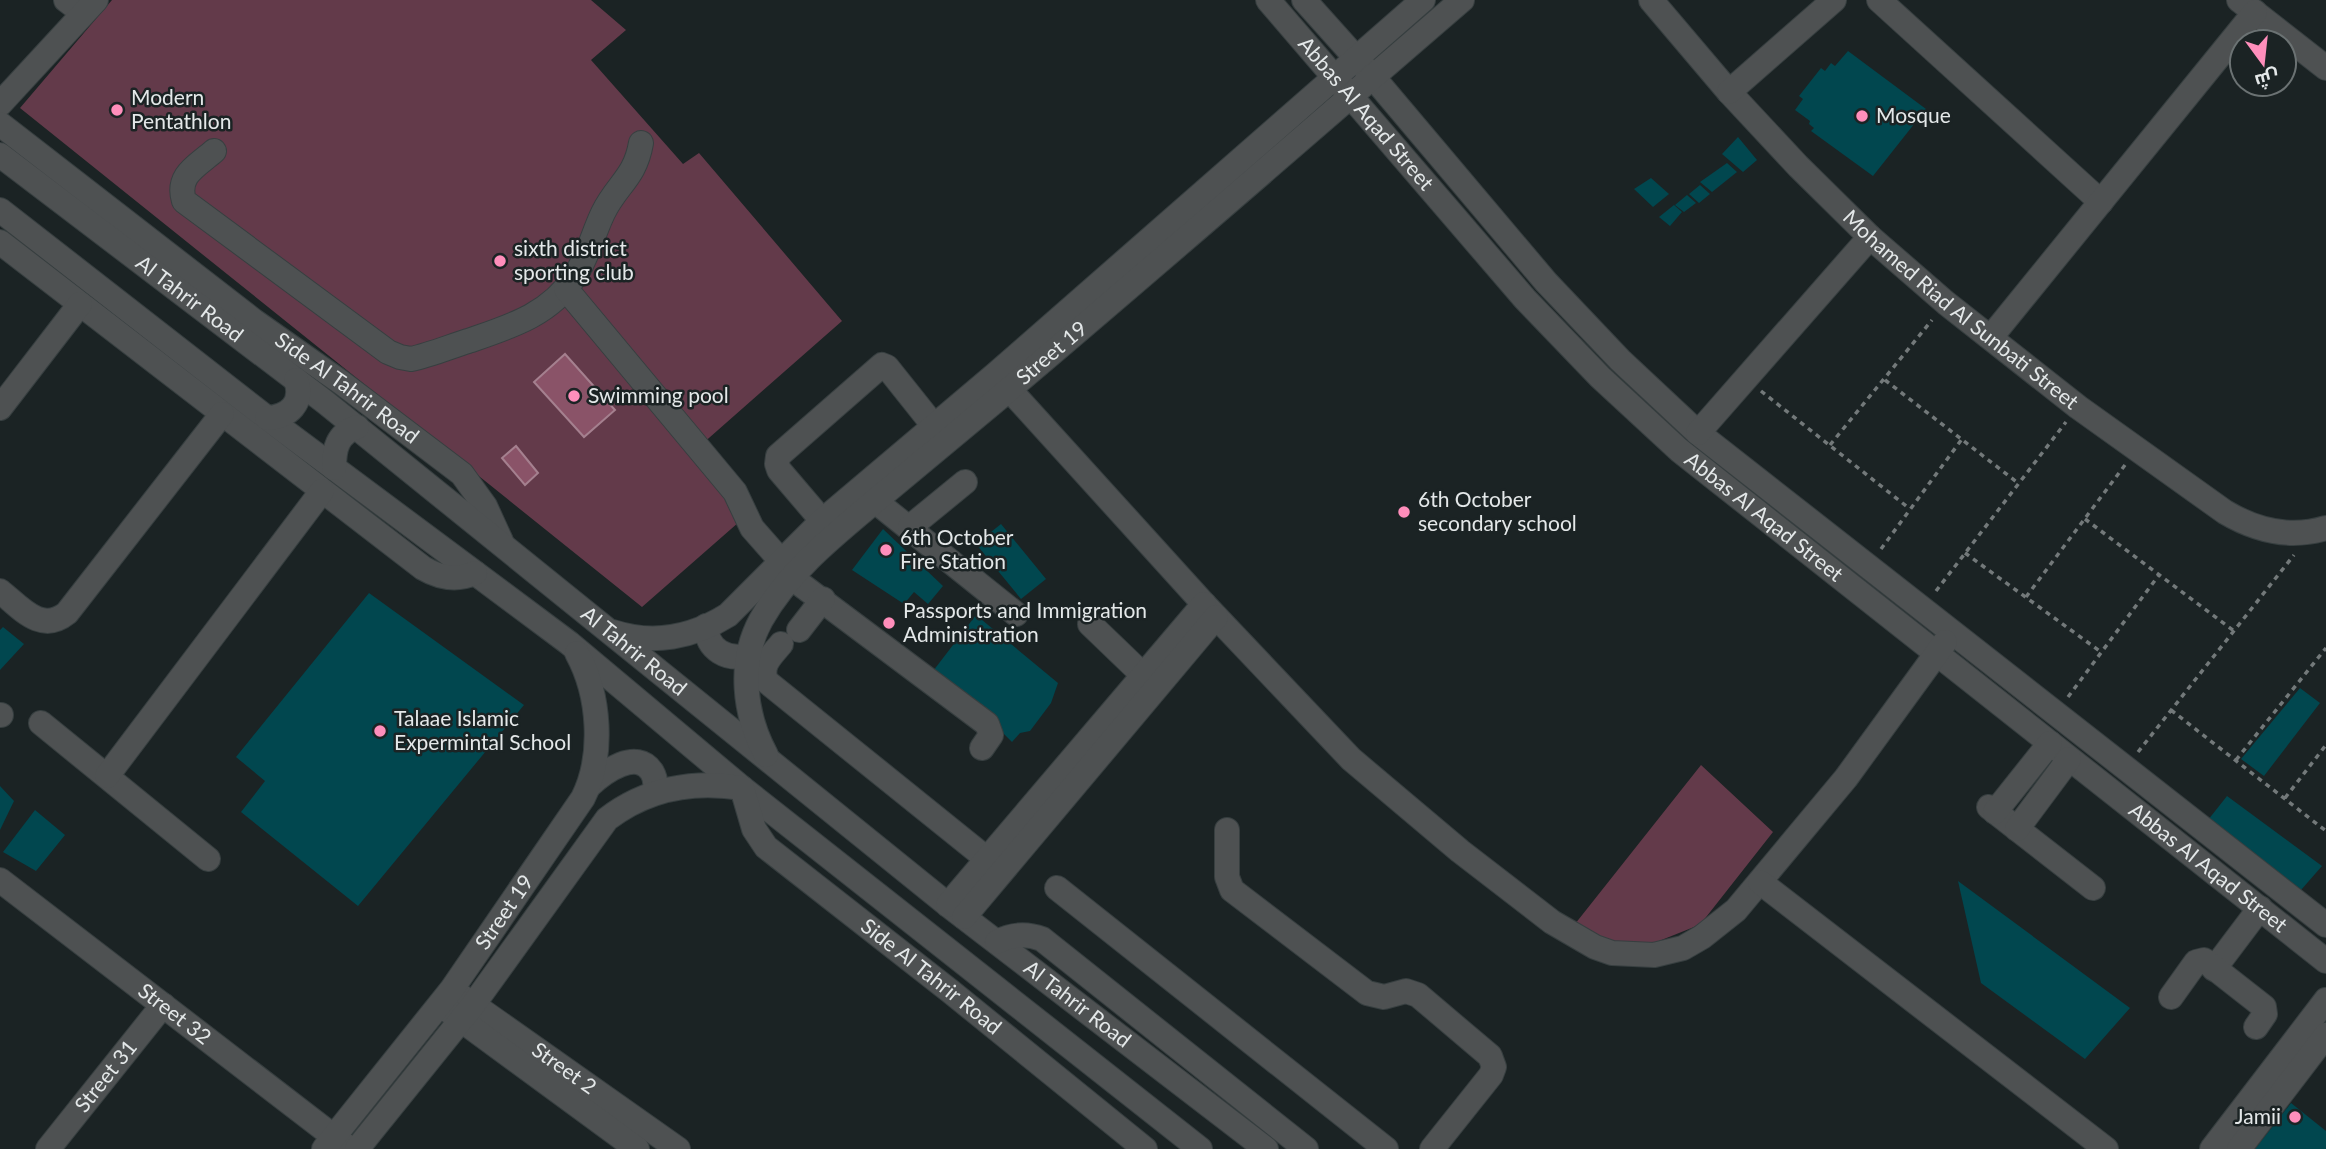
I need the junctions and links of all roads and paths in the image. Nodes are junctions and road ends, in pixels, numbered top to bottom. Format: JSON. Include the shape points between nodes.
{"nodes":[{"id":1,"x":1268,"y":0,"type":"edge"},
{"id":2,"x":1423,"y":0,"type":"edge"},
{"id":3,"x":1462,"y":0,"type":"edge"},
{"id":4,"x":1651,"y":0,"type":"edge"},
{"id":5,"x":1833,"y":0,"type":"edge"},
{"id":6,"x":1879,"y":0,"type":"edge"},
{"id":7,"x":1307,"y":1,"type":"edge"},
{"id":8,"x":82,"y":4,"type":"edge"},
{"id":9,"x":2247,"y":6,"type":"edge"},
{"id":10,"x":1365,"y":67,"type":"junction"},
{"id":11,"x":2326,"y":68,"type":"edge"},
{"id":12,"x":1334,"y":76,"type":"junction"},
{"id":13,"x":1729,"y":92,"type":"junction"},
{"id":14,"x":1350,"y":96,"type":"junction"},
{"id":15,"x":0,"y":104,"type":"edge"},
{"id":16,"x":0,"y":124,"type":"edge"},
{"id":17,"x":641,"y":143,"type":"dead end"},
{"id":18,"x":214,"y":151,"type":"dead end"},
{"id":19,"x":0,"y":156,"type":"edge"},
{"id":20,"x":2101,"y":202,"type":"junction"},
{"id":21,"x":0,"y":210,"type":"edge"},
{"id":22,"x":1870,"y":237,"type":"junction"},
{"id":23,"x":0,"y":242,"type":"edge"},
{"id":24,"x":566,"y":289,"type":"junction"},
{"id":25,"x":1945,"y":303,"type":"junction"},
{"id":26,"x":80,"y":304,"type":"junction"},
{"id":27,"x":1991,"y":337,"type":"junction"},
{"id":28,"x":1746,"y":379,"type":"junction"},
{"id":29,"x":296,"y":380,"type":"junction"},
{"id":30,"x":1885,"y":380,"type":"junction"},
{"id":31,"x":1009,"y":389,"type":"junction"},
{"id":32,"x":2078,"y":407,"type":"junction"},
{"id":33,"x":0,"y":408,"type":"edge"},
{"id":34,"x":222,"y":414,"type":"junction"},
{"id":35,"x":267,"y":418,"type":"junction"},
{"id":36,"x":934,"y":426,"type":"junction"},
{"id":37,"x":357,"y":427,"type":"junction"},
{"id":38,"x":1698,"y":433,"type":"junction"},
{"id":39,"x":1962,"y":439,"type":"junction"},
{"id":40,"x":1830,"y":445,"type":"junction"},
{"id":41,"x":2137,"y":449,"type":"junction"},
{"id":42,"x":334,"y":468,"type":"junction"},
{"id":43,"x":965,"y":482,"type":"dead end"},
{"id":44,"x":2018,"y":484,"type":"junction"},
{"id":45,"x":322,"y":491,"type":"junction"},
{"id":46,"x":875,"y":501,"type":"junction"},
{"id":47,"x":1910,"y":509,"type":"junction"},
{"id":48,"x":2085,"y":519,"type":"junction"},
{"id":49,"x":910,"y":527,"type":"junction"},
{"id":50,"x":828,"y":528,"type":"junction"},
{"id":51,"x":2320,"y":530,"type":"edge"},
{"id":52,"x":502,"y":545,"type":"junction"},
{"id":53,"x":1965,"y":553,"type":"junction"},
{"id":54,"x":1868,"y":567,"type":"junction"},
{"id":55,"x":787,"y":570,"type":"junction"},
{"id":56,"x":475,"y":573,"type":"junction"},
{"id":57,"x":2159,"y":575,"type":"junction"},
{"id":58,"x":0,"y":591,"type":"edge"},
{"id":59,"x":2026,"y":597,"type":"junction"},
{"id":60,"x":823,"y":599,"type":"junction"},
{"id":61,"x":1922,"y":610,"type":"junction"},
{"id":62,"x":1210,"y":611,"type":"junction"},
{"id":63,"x":1016,"y":614,"type":"dead end"},
{"id":64,"x":1090,"y":624,"type":"dead end"},
{"id":65,"x":706,"y":626,"type":"junction"},
{"id":66,"x":607,"y":630,"type":"junction"},
{"id":67,"x":2234,"y":631,"type":"junction"},
{"id":68,"x":1951,"y":633,"type":"junction"},
{"id":69,"x":573,"y":647,"type":"junction"},
{"id":70,"x":2326,"y":648,"type":"edge"},
{"id":71,"x":2101,"y":652,"type":"junction"},
{"id":72,"x":1937,"y":654,"type":"junction"},
{"id":73,"x":749,"y":655,"type":"junction"},
{"id":74,"x":1143,"y":675,"type":"junction"},
{"id":75,"x":2171,"y":710,"type":"junction"},
{"id":76,"x":2062,"y":720,"type":"junction"},
{"id":77,"x":41,"y":723,"type":"dead end"},
{"id":78,"x":2326,"y":745,"type":"edge"},
{"id":79,"x":982,"y":748,"type":"dead end"},
{"id":80,"x":2058,"y":750,"type":"junction"},
{"id":81,"x":768,"y":758,"type":"junction"},
{"id":82,"x":2236,"y":760,"type":"junction"},
{"id":83,"x":2124,"y":768,"type":"junction"},
{"id":84,"x":107,"y":776,"type":"junction"},
{"id":85,"x":590,"y":785,"type":"junction"},
{"id":86,"x":742,"y":788,"type":"junction"},
{"id":87,"x":654,"y":793,"type":"junction"},
{"id":88,"x":2285,"y":798,"type":"junction"},
{"id":89,"x":2017,"y":829,"type":"junction"},
{"id":90,"x":1227,"y":830,"type":"dead end"},
{"id":91,"x":2326,"y":831,"type":"edge"},
{"id":92,"x":208,"y":859,"type":"dead end"},
{"id":93,"x":987,"y":859,"type":"junction"},
{"id":94,"x":0,"y":880,"type":"edge"},
{"id":95,"x":1760,"y":883,"type":"junction"},
{"id":96,"x":1057,"y":888,"type":"dead end"},
{"id":97,"x":2093,"y":888,"type":"dead end"},
{"id":98,"x":2259,"y":908,"type":"junction"},
{"id":99,"x":956,"y":911,"type":"junction"},
{"id":100,"x":2326,"y":925,"type":"edge"},
{"id":101,"x":997,"y":942,"type":"junction"},
{"id":102,"x":2326,"y":961,"type":"edge"},
{"id":103,"x":2214,"y":969,"type":"junction"},
{"id":104,"x":446,"y":997,"type":"junction"},
{"id":105,"x":2171,"y":997,"type":"dead end"},
{"id":106,"x":2326,"y":1000,"type":"edge"},
{"id":107,"x":163,"y":1005,"type":"junction"},
{"id":108,"x":467,"y":1012,"type":"junction"},
{"id":109,"x":2256,"y":1027,"type":"dead end"},
{"id":110,"x":2326,"y":1035,"type":"edge"},
{"id":111,"x":1244,"y":1140,"type":"edge"},
{"id":112,"x":336,"y":1145,"type":"edge"},
{"id":113,"x":48,"y":1149,"type":"edge"},
{"id":114,"x":357,"y":1149,"type":"edge"},
{"id":115,"x":637,"y":1149,"type":"edge"},
{"id":116,"x":678,"y":1149,"type":"edge"},
{"id":117,"x":1145,"y":1149,"type":"edge"},
{"id":118,"x":1200,"y":1149,"type":"edge"},
{"id":119,"x":1266,"y":1149,"type":"edge"},
{"id":120,"x":1306,"y":1149,"type":"edge"},
{"id":121,"x":1386,"y":1149,"type":"edge"},
{"id":122,"x":1432,"y":1149,"type":"edge"},
{"id":123,"x":2106,"y":1149,"type":"edge"},
{"id":124,"x":2212,"y":1149,"type":"edge"},
{"id":125,"x":2239,"y":1149,"type":"edge"}],
"edges":[{"from":1,"to":12,"type":"street","name":"Abbas Al Aqad Street"},
{"from":2,"to":10,"type":"street","name":"Street 19"},
{"from":3,"to":10,"type":"street","name":"Street 19"},
{"from":4,"to":13,"type":"street","name":"Mohamed Riad Al Sunbati Street"},
{"from":5,"to":13,"type":"street"},
{"from":6,"to":20,"type":"street"},
{"from":7,"to":10,"type":"street","name":"Abbas Al Aqad Street"},
{"from":8,"to":15,"type":"street"},
{"from":9,"to":11,"type":"street"},
{"from":9,"to":20,"type":"street"},
{"from":10,"to":12,"type":"street","name":"Street 19"},
{"from":10,"to":14,"type":"street","name":"Street 19"},
{"from":10,"to":38,"type":"street","name":"Abbas Al Aqad Street","via":[[1546,282],[1619,360]]},
{"from":12,"to":14,"type":"street","name":"Abbas Al Aqad Street"},
{"from":12,"to":36,"type":"street","name":"Street 19"},
{"from":13,"to":22,"type":"street","name":"Mohamed Riad Al Sunbati Street"},
{"from":14,"to":31,"type":"street","name":"Street 19"},
{"from":14,"to":72,"type":"street","name":"Abbas Al Aqad Street","via":[[1525,299],[1600,377],[1679,450]]},
{"from":16,"to":52,"type":"street","name":"Side Al Tahrir Road","via":[[254,321],[462,474],[485,506]]},
{"from":17,"to":24,"type":"street","via":[[636,166],[604,211],[586,258]]},
{"from":18,"to":24,"type":"street","via":[[184,177],[184,201],[400,357],[424,356],[527,320]]},
{"from":19,"to":29,"type":"street","name":"Al Tahrir Road"},
{"from":20,"to":27,"type":"street"},
{"from":21,"to":35,"type":"street","name":"Al Tahrir Road"},
{"from":22,"to":25,"type":"street","name":"Mohamed Riad Al Sunbati Street"},
{"from":22,"to":28,"type":"street"},
{"from":23,"to":26,"type":"street"},
{"from":24,"to":55,"type":"street","via":[[735,492],[751,528]]},
{"from":25,"to":27,"type":"street","name":"Mohamed Riad Al Sunbati Street"},
{"from":25,"to":30,"type":"path"},
{"from":26,"to":33,"type":"street"},
{"from":26,"to":34,"type":"street"},
{"from":27,"to":32,"type":"street","name":"Mohamed Riad Al Sunbati Street"},
{"from":28,"to":38,"type":"street"},
{"from":28,"to":40,"type":"path"},
{"from":29,"to":35,"type":"street","via":[[299,394],[294,407],[283,416]]},
{"from":29,"to":37,"type":"street","name":"Al Tahrir Road"},
{"from":30,"to":39,"type":"path"},
{"from":30,"to":40,"type":"path"},
{"from":31,"to":46,"type":"street","name":"Street 19"},
{"from":31,"to":62,"type":"street"},
{"from":32,"to":41,"type":"street","name":"Mohamed Riad Al Sunbati Street"},
{"from":32,"to":44,"type":"path"},
{"from":34,"to":45,"type":"street"},
{"from":34,"to":58,"type":"street","via":[[59,620],[38,621]]},
{"from":35,"to":42,"type":"street","name":"Al Tahrir Road"},
{"from":36,"to":50,"type":"street","name":"Street 19"},
{"from":36,"to":50,"type":"street","via":[[887,367],[879,366],[778,456],[779,470]]},
{"from":37,"to":42,"type":"street","via":[[339,440]]},
{"from":37,"to":52,"type":"street","name":"Al Tahrir Road"},
{"from":38,"to":54,"type":"street","name":"Abbas Al Aqad Street"},
{"from":39,"to":44,"type":"path"},
{"from":39,"to":47,"type":"path"},
{"from":40,"to":47,"type":"path"},
{"from":41,"to":48,"type":"path"},
{"from":41,"to":51,"type":"street","name":"Mohamed Riad Al Sunbati Street","via":[[2245,524],[2290,534]]},
{"from":42,"to":56,"type":"street","name":"Al Tahrir Road"},
{"from":43,"to":49,"type":"street"},
{"from":44,"to":53,"type":"path"},
{"from":45,"to":56,"type":"street","via":[[434,575],[457,578]]},
{"from":45,"to":84,"type":"street"},
{"from":46,"to":49,"type":"street"},
{"from":46,"to":50,"type":"street","name":"Street 19"},
{"from":47,"to":54,"type":"path"},
{"from":48,"to":57,"type":"path"},
{"from":48,"to":59,"type":"path"},
{"from":49,"to":63,"type":"street"},
{"from":50,"to":55,"type":"street","name":"Street 19"},
{"from":51,"to":67,"type":"path"},
{"from":52,"to":66,"type":"street","name":"Al Tahrir Road"},
{"from":53,"to":59,"type":"path"},
{"from":53,"to":61,"type":"path"},
{"from":54,"to":61,"type":"street","name":"Abbas Al Aqad Street"},
{"from":55,"to":60,"type":"street"},
{"from":55,"to":65,"type":"street","name":"Street 19"},
{"from":55,"to":73,"type":"street","name":"Street 19","via":[[759,623]]},
{"from":56,"to":69,"type":"street","name":"Al Tahrir Road"},
{"from":57,"to":67,"type":"path"},
{"from":57,"to":71,"type":"path"},
{"from":59,"to":71,"type":"path"},
{"from":60,"to":79,"type":"street","via":[[987,724],[992,735]]},
{"from":60,"to":93,"type":"street","via":[[764,666],[766,681]]},
{"from":61,"to":68,"type":"street","name":"Abbas Al Aqad Street"},
{"from":62,"to":74,"type":"street"},
{"from":62,"to":95,"type":"street","via":[[1371,777],[1552,922],[1595,947],[1641,956],[1683,948],[1736,910]]},
{"from":62,"to":99,"type":"street"},
{"from":64,"to":74,"type":"street"},
{"from":65,"to":66,"type":"street","name":"Street 19","via":[[657,639]]},
{"from":65,"to":73,"type":"street","via":[[709,641],[719,653]]},
{"from":66,"to":81,"type":"street","name":"Al Tahrir Road"},
{"from":67,"to":75,"type":"path"},
{"from":68,"to":72,"type":"street"},
{"from":68,"to":76,"type":"street","name":"Abbas Al Aqad Street"},
{"from":69,"to":85,"type":"street","name":"Street 19","via":[[583,664],[594,704],[596,744]]},
{"from":69,"to":86,"type":"street","name":"Al Tahrir Road"},
{"from":70,"to":82,"type":"path"},
{"from":71,"to":76,"type":"path"},
{"from":72,"to":80,"type":"street","name":"Abbas Al Aqad Street"},
{"from":72,"to":95,"type":"street","via":[[1846,778]]},
{"from":73,"to":81,"type":"street","name":"Street 19","via":[[746,695],[750,717]]},
{"from":74,"to":93,"type":"street"},
{"from":75,"to":82,"type":"path"},
{"from":75,"to":83,"type":"path"},
{"from":76,"to":80,"type":"street"},
{"from":76,"to":83,"type":"street","name":"Abbas Al Aqad Street"},
{"from":77,"to":84,"type":"street"},
{"from":78,"to":88,"type":"path"},
{"from":80,"to":89,"type":"street"},
{"from":80,"to":89,"type":"street","via":[[1992,810]]},
{"from":80,"to":98,"type":"street","name":"Abbas Al Aqad Street"},
{"from":81,"to":99,"type":"street","name":"Al Tahrir Road"},
{"from":82,"to":88,"type":"path"},
{"from":83,"to":100,"type":"street","name":"Abbas Al Aqad Street"},
{"from":84,"to":92,"type":"street"},
{"from":85,"to":87,"type":"street","via":[[606,772],[634,762],[650,769]]},
{"from":85,"to":104,"type":"street","name":"Street 19"},
{"from":86,"to":87,"type":"street","name":"Street 19","via":[[698,785]]},
{"from":86,"to":117,"type":"street","name":"Side Al Tahrir Road","via":[[754,829],[766,847]]},
{"from":86,"to":118,"type":"street","name":"Al Tahrir Road"},
{"from":87,"to":108,"type":"street","name":"Street 19","via":[[607,819]]},
{"from":88,"to":91,"type":"path"},
{"from":89,"to":97,"type":"street"},
{"from":90,"to":122,"type":"street","via":[[1231,890],[1367,993],[1384,997],[1406,991],[1418,995],[1490,1056],[1491,1076]]},
{"from":93,"to":99,"type":"street"},
{"from":94,"to":107,"type":"street","name":"Street 32"},
{"from":95,"to":123,"type":"street"},
{"from":96,"to":121,"type":"street"},
{"from":98,"to":102,"type":"street","name":"Abbas Al Aqad Street"},
{"from":98,"to":103,"type":"street"},
{"from":99,"to":101,"type":"street","name":"Al Tahrir Road"},
{"from":101,"to":111,"type":"street","name":"Al Tahrir Road"},
{"from":101,"to":120,"type":"street","via":[[1015,935],[1042,939]]},
{"from":103,"to":105,"type":"street","via":[[2198,960]]},
{"from":103,"to":109,"type":"street","via":[[2264,1007],[2265,1014]]},
{"from":104,"to":108,"type":"street","name":"Street 2"},
{"from":104,"to":112,"type":"street","name":"Street 19"},
{"from":106,"to":124,"type":"street"},
{"from":107,"to":112,"type":"street","name":"Street 32"},
{"from":107,"to":113,"type":"street","name":"Street 31"},
{"from":108,"to":114,"type":"street","name":"Street 19"},
{"from":108,"to":115,"type":"street","name":"Street 2"},
{"from":108,"to":116,"type":"street","name":"Street 2"},
{"from":110,"to":125,"type":"street"},
{"from":111,"to":119,"type":"street","name":"Al Tahrir Road"}]}
